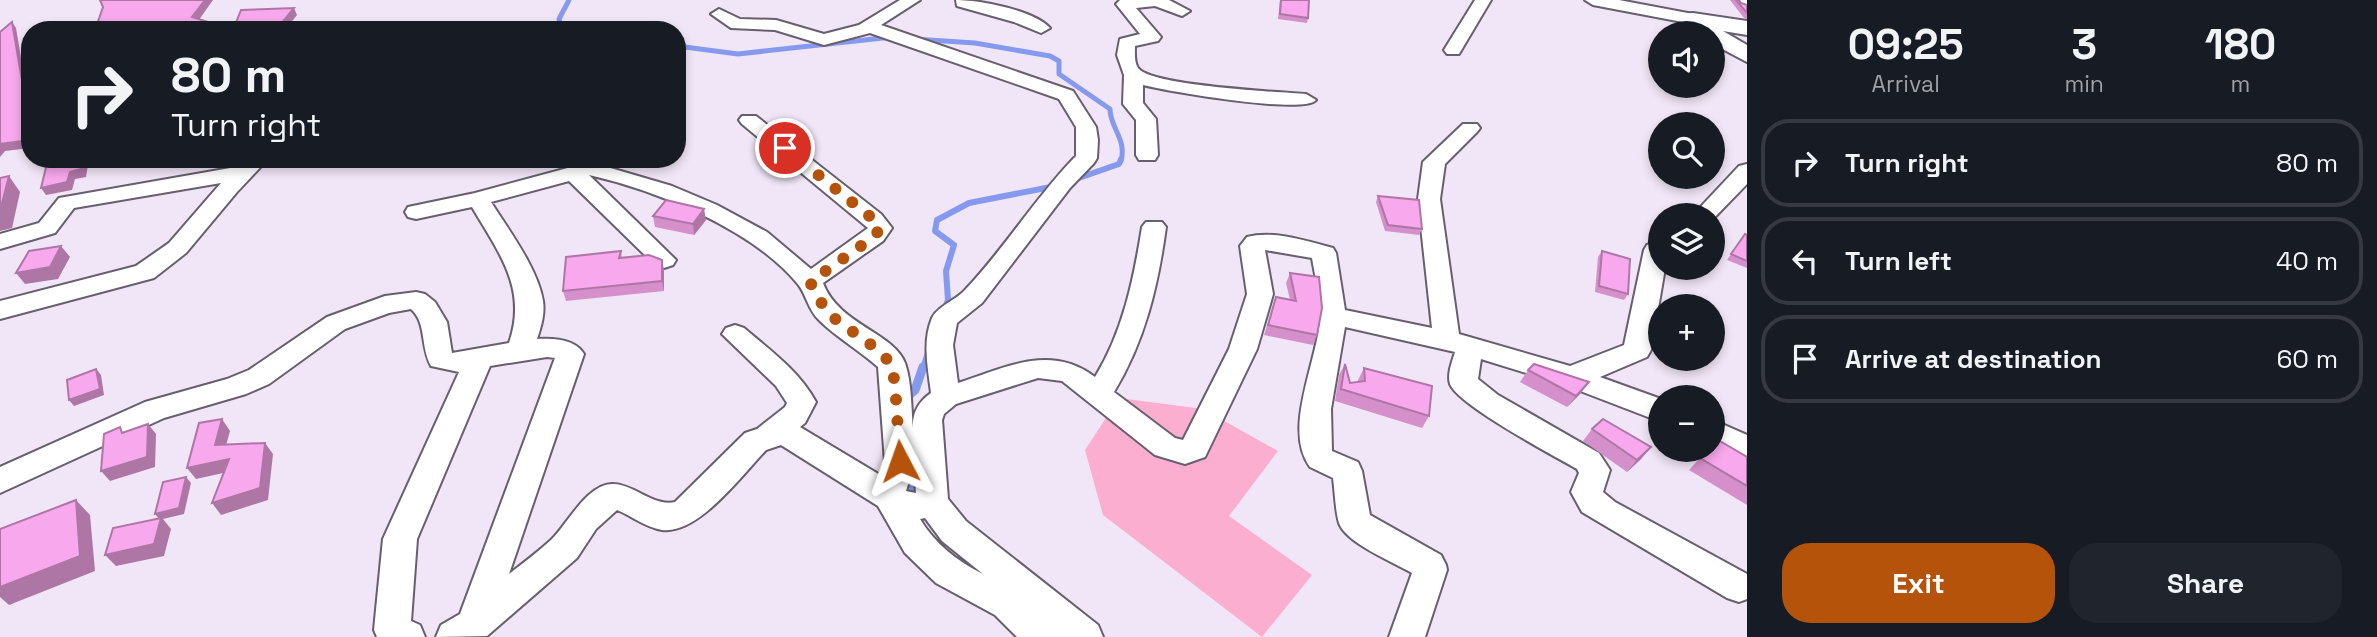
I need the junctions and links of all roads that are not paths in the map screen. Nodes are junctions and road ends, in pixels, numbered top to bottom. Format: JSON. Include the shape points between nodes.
{"nodes":[{"id":1,"x":912,"y":0,"type":"edge"},
{"id":2,"x":1155,"y":0,"type":"edge"},
{"id":3,"x":1483,"y":0,"type":"edge"},
{"id":4,"x":1593,"y":0,"type":"edge"},
{"id":5,"x":961,"y":1,"type":"edge"},
{"id":6,"x":1182,"y":11,"type":"dead end"},
{"id":7,"x":719,"y":14,"type":"dead end"},
{"id":8,"x":1693,"y":19,"type":"junction"},
{"id":9,"x":1696,"y":21,"type":"edge"},
{"id":10,"x":1041,"y":28,"type":"dead end"},
{"id":11,"x":1747,"y":28,"type":"edge"},
{"id":12,"x":869,"y":29,"type":"junction"},
{"id":13,"x":1725,"y":41,"type":"edge"},
{"id":14,"x":1454,"y":50,"type":"dead end"},
{"id":15,"x":1747,"y":55,"type":"edge"},
{"id":16,"x":1133,"y":73,"type":"junction"},
{"id":17,"x":1306,"y":100,"type":"dead end"},
{"id":18,"x":749,"y":120,"type":"dead end"},
{"id":19,"x":1470,"y":128,"type":"dead end"},
{"id":20,"x":1147,"y":155,"type":"dead end"},
{"id":21,"x":239,"y":168,"type":"edge"},
{"id":22,"x":247,"y":168,"type":"edge"},
{"id":23,"x":577,"y":168,"type":"edge"},
{"id":24,"x":585,"y":168,"type":"edge"},
{"id":25,"x":589,"y":168,"type":"edge"},
{"id":26,"x":1747,"y":171,"type":"edge"},
{"id":27,"x":478,"y":199,"type":"junction"},
{"id":28,"x":1716,"y":203,"type":"edge"},
{"id":29,"x":415,"y":212,"type":"dead end"},
{"id":30,"x":1154,"y":227,"type":"dead end"},
{"id":31,"x":0,"y":242,"type":"edge"},
{"id":32,"x":664,"y":260,"type":"edge"},
{"id":33,"x":1650,"y":280,"type":"edge"},
{"id":34,"x":810,"y":282,"type":"junction"},
{"id":35,"x":0,"y":310,"type":"edge"},
{"id":36,"x":1333,"y":316,"type":"junction"},
{"id":37,"x":735,"y":334,"type":"dead end"},
{"id":38,"x":1458,"y":343,"type":"junction"},
{"id":39,"x":520,"y":351,"type":"junction"},
{"id":40,"x":480,"y":358,"type":"junction"},
{"id":41,"x":1572,"y":377,"type":"junction"},
{"id":42,"x":1100,"y":394,"type":"junction"},
{"id":43,"x":946,"y":397,"type":"junction"},
{"id":44,"x":1648,"y":406,"type":"edge"},
{"id":45,"x":768,"y":437,"type":"junction"},
{"id":46,"x":1725,"y":437,"type":"edge"},
{"id":47,"x":1747,"y":448,"type":"edge"},
{"id":48,"x":0,"y":481,"type":"edge"},
{"id":49,"x":912,"y":503,"type":"junction"},
{"id":50,"x":1740,"y":587,"type":"dead end"},
{"id":51,"x":464,"y":631,"type":"edge"},
{"id":52,"x":407,"y":637,"type":"edge"},
{"id":53,"x":1041,"y":637,"type":"edge"},
{"id":54,"x":1085,"y":637,"type":"edge"},
{"id":55,"x":1406,"y":637,"type":"edge"}],
"edges":[{"from":1,"to":12,"type":"street","via":[[870,22]]},
{"from":2,"to":6,"type":"street"},
{"from":2,"to":16,"type":"street","via":[[1124,4],[1152,37],[1126,43],[1127,64]]},
{"from":3,"to":14,"type":"street"},
{"from":4,"to":8,"type":"street"},
{"from":5,"to":10,"type":"street"},
{"from":7,"to":12,"type":"street","via":[[737,24],[776,25],[824,40]]},
{"from":8,"to":9,"type":"street"},
{"from":8,"to":11,"type":"street"},
{"from":12,"to":43,"type":"street","via":[[1066,95],[1086,127],[1086,158],[973,297],[944,319],[939,345]]},
{"from":13,"to":15,"type":"street"},
{"from":16,"to":17,"type":"street","via":[[1147,80],[1216,92]]},
{"from":16,"to":20,"type":"street","via":[[1133,104],[1146,119]]},
{"from":18,"to":34,"type":"street","via":[[880,228]]},
{"from":19,"to":38,"type":"street","via":[[1434,162],[1429,199]]},
{"from":21,"to":31,"type":"street","via":[[68,202],[47,228]]},
{"from":22,"to":35,"type":"street","via":[[164,262],[145,272]]},
{"from":23,"to":27,"type":"street"},
{"from":24,"to":32,"type":"street"},
{"from":25,"to":34,"type":"street","via":[[709,210],[759,237]]},
{"from":26,"to":28,"type":"street"},
{"from":27,"to":29,"type":"street"},
{"from":27,"to":39,"type":"street","via":[[530,299],[529,324]]},
{"from":30,"to":42,"type":"street","via":[[1147,280],[1115,371]]},
{"from":33,"to":41,"type":"street","via":[[1637,350]]},
{"from":34,"to":49,"type":"street","via":[[827,313],[891,363],[900,461]]},
{"from":36,"to":38,"type":"street"},
{"from":36,"to":42,"type":"street","via":[[1324,253],[1255,242],[1260,294],[1243,349],[1194,449],[1185,452],[1166,447]]},
{"from":36,"to":55,"type":"street","via":[[1316,449],[1323,461],[1347,471],[1355,522],[1429,565]]},
{"from":37,"to":45,"type":"street","via":[[786,379],[802,402],[795,415]]},
{"from":38,"to":41,"type":"street"},
{"from":38,"to":50,"type":"street","via":[[1464,383],[1588,461],[1595,470],[1586,493],[1592,501]]},
{"from":39,"to":40,"type":"street"},
{"from":39,"to":51,"type":"street","via":[[561,349],[570,359]]},
{"from":40,"to":48,"type":"street","via":[[456,363],[441,359],[436,324],[428,308],[416,300],[385,305],[335,323],[259,377],[155,411]]},
{"from":40,"to":52,"type":"street","via":[[400,539],[392,630]]},
{"from":41,"to":44,"type":"street"},
{"from":42,"to":43,"type":"street","via":[[1072,374],[1037,368]]},
{"from":43,"to":49,"type":"street","via":[[931,408],[927,420]]},
{"from":45,"to":49,"type":"street","via":[[785,433]]},
{"from":45,"to":51,"type":"street","via":[[756,441],[673,519],[661,519],[625,496],[611,496],[585,520],[565,548]]},
{"from":46,"to":47,"type":"street"},
{"from":49,"to":53,"type":"street","via":[[917,543],[948,573],[1007,604]]},
{"from":49,"to":54,"type":"street","via":[[954,531]]}]}
